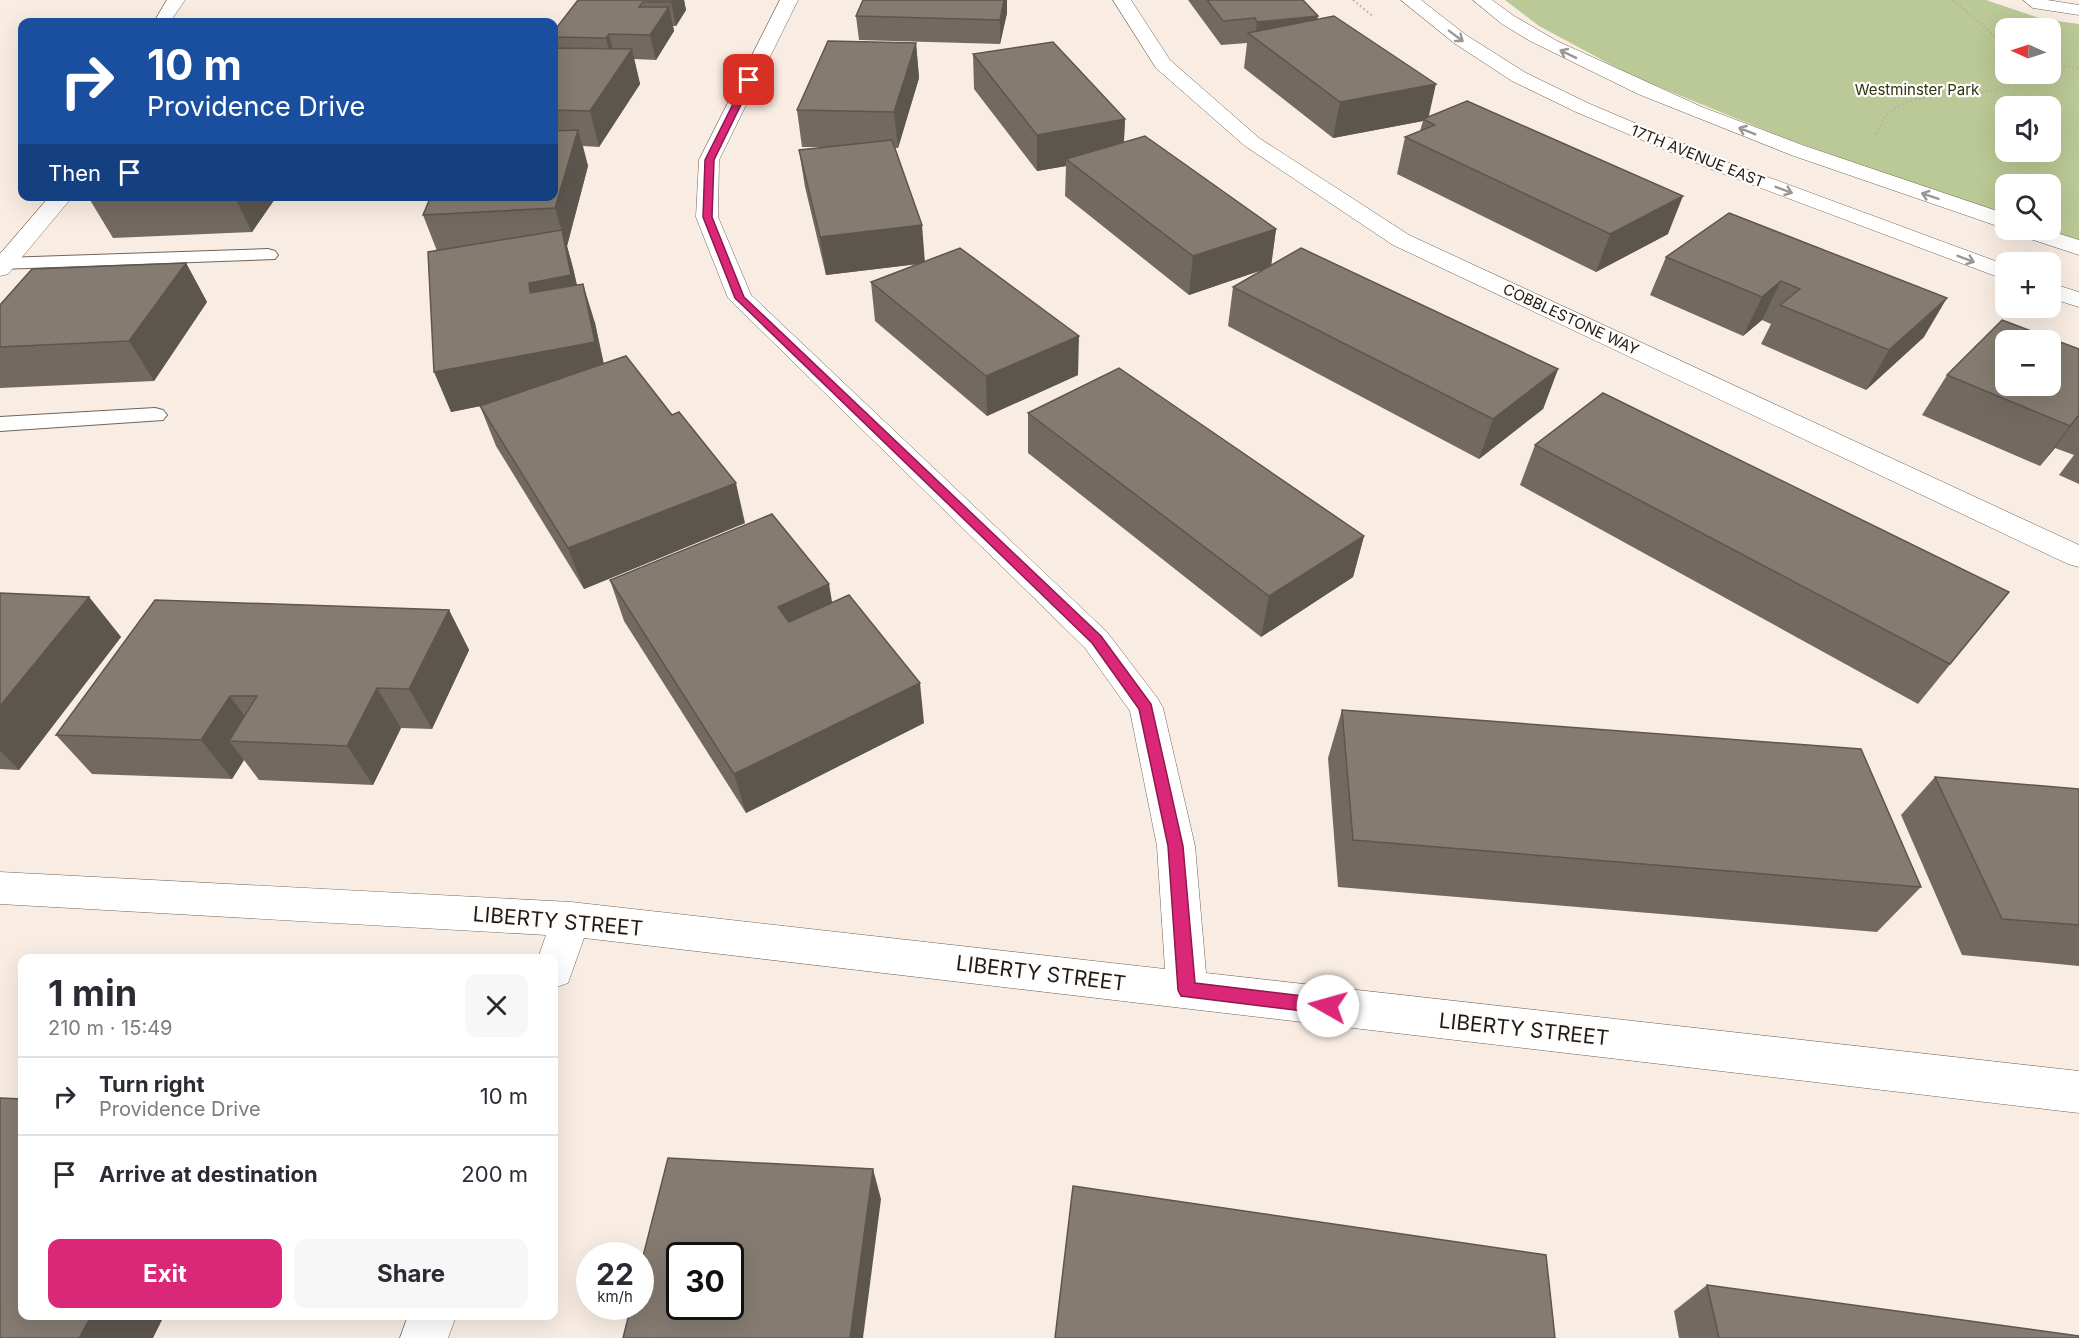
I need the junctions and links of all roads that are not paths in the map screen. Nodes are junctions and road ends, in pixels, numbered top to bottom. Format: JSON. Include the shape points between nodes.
{"nodes":[{"id":1,"x":176,"y":0,"type":"edge"},
{"id":2,"x":789,"y":0,"type":"edge"},
{"id":3,"x":1122,"y":0,"type":"edge"},
{"id":4,"x":1410,"y":0,"type":"edge"},
{"id":5,"x":1482,"y":0,"type":"edge"},
{"id":6,"x":2036,"y":2,"type":"edge"},
{"id":7,"x":2079,"y":10,"type":"edge"},
{"id":8,"x":165,"y":18,"type":"edge"},
{"id":9,"x":58,"y":201,"type":"edge"},
{"id":10,"x":1995,"y":218,"type":"edge"},
{"id":11,"x":2055,"y":240,"type":"edge"},
{"id":12,"x":2079,"y":248,"type":"edge"},
{"id":13,"x":268,"y":255,"type":"dead end"},
{"id":14,"x":2,"y":267,"type":"edge"},
{"id":15,"x":1995,"y":269,"type":"edge"},
{"id":16,"x":2061,"y":294,"type":"edge"},
{"id":17,"x":2079,"y":300,"type":"edge"},
{"id":18,"x":155,"y":415,"type":"dead end"},
{"id":19,"x":0,"y":424,"type":"edge"},
{"id":20,"x":2079,"y":556,"type":"edge"},
{"id":21,"x":0,"y":888,"type":"edge"},
{"id":22,"x":571,"y":920,"type":"junction"},
{"id":23,"x":558,"y":958,"type":"edge"},
{"id":24,"x":1187,"y":990,"type":"junction"},
{"id":25,"x":2079,"y":1092,"type":"edge"},
{"id":26,"x":431,"y":1320,"type":"edge"},
{"id":27,"x":424,"y":1338,"type":"edge"}],
"edges":[{"from":1,"to":8,"type":"street"},
{"from":2,"to":24,"type":"street","via":[[709,160],[707,217],[740,298],[1096,640],[1146,708],[1176,846]]},
{"from":3,"to":20,"type":"street","name":"COBBLESTONE WAY","via":[[1164,64],[1252,142],[1401,240]]},
{"from":4,"to":15,"type":"street","name":"17TH AVENUE EAST","one_way":true,"via":[[1509,70],[1583,108],[1720,166]]},
{"from":10,"to":5,"type":"street","one_way":true,"via":[[1764,138],[1639,89],[1544,42]]},
{"from":6,"to":7,"type":"street"},
{"from":9,"to":14,"type":"street"},
{"from":11,"to":12,"type":"street"},
{"from":13,"to":14,"type":"lane"},
{"from":16,"to":17,"type":"street"},
{"from":18,"to":19,"type":"lane"},
{"from":21,"to":22,"type":"street","name":"LIBERTY STREET"},
{"from":22,"to":23,"type":"street"},
{"from":22,"to":24,"type":"street","name":"LIBERTY STREET"},
{"from":24,"to":25,"type":"street","name":"LIBERTY STREET"},
{"from":26,"to":27,"type":"street"}]}
